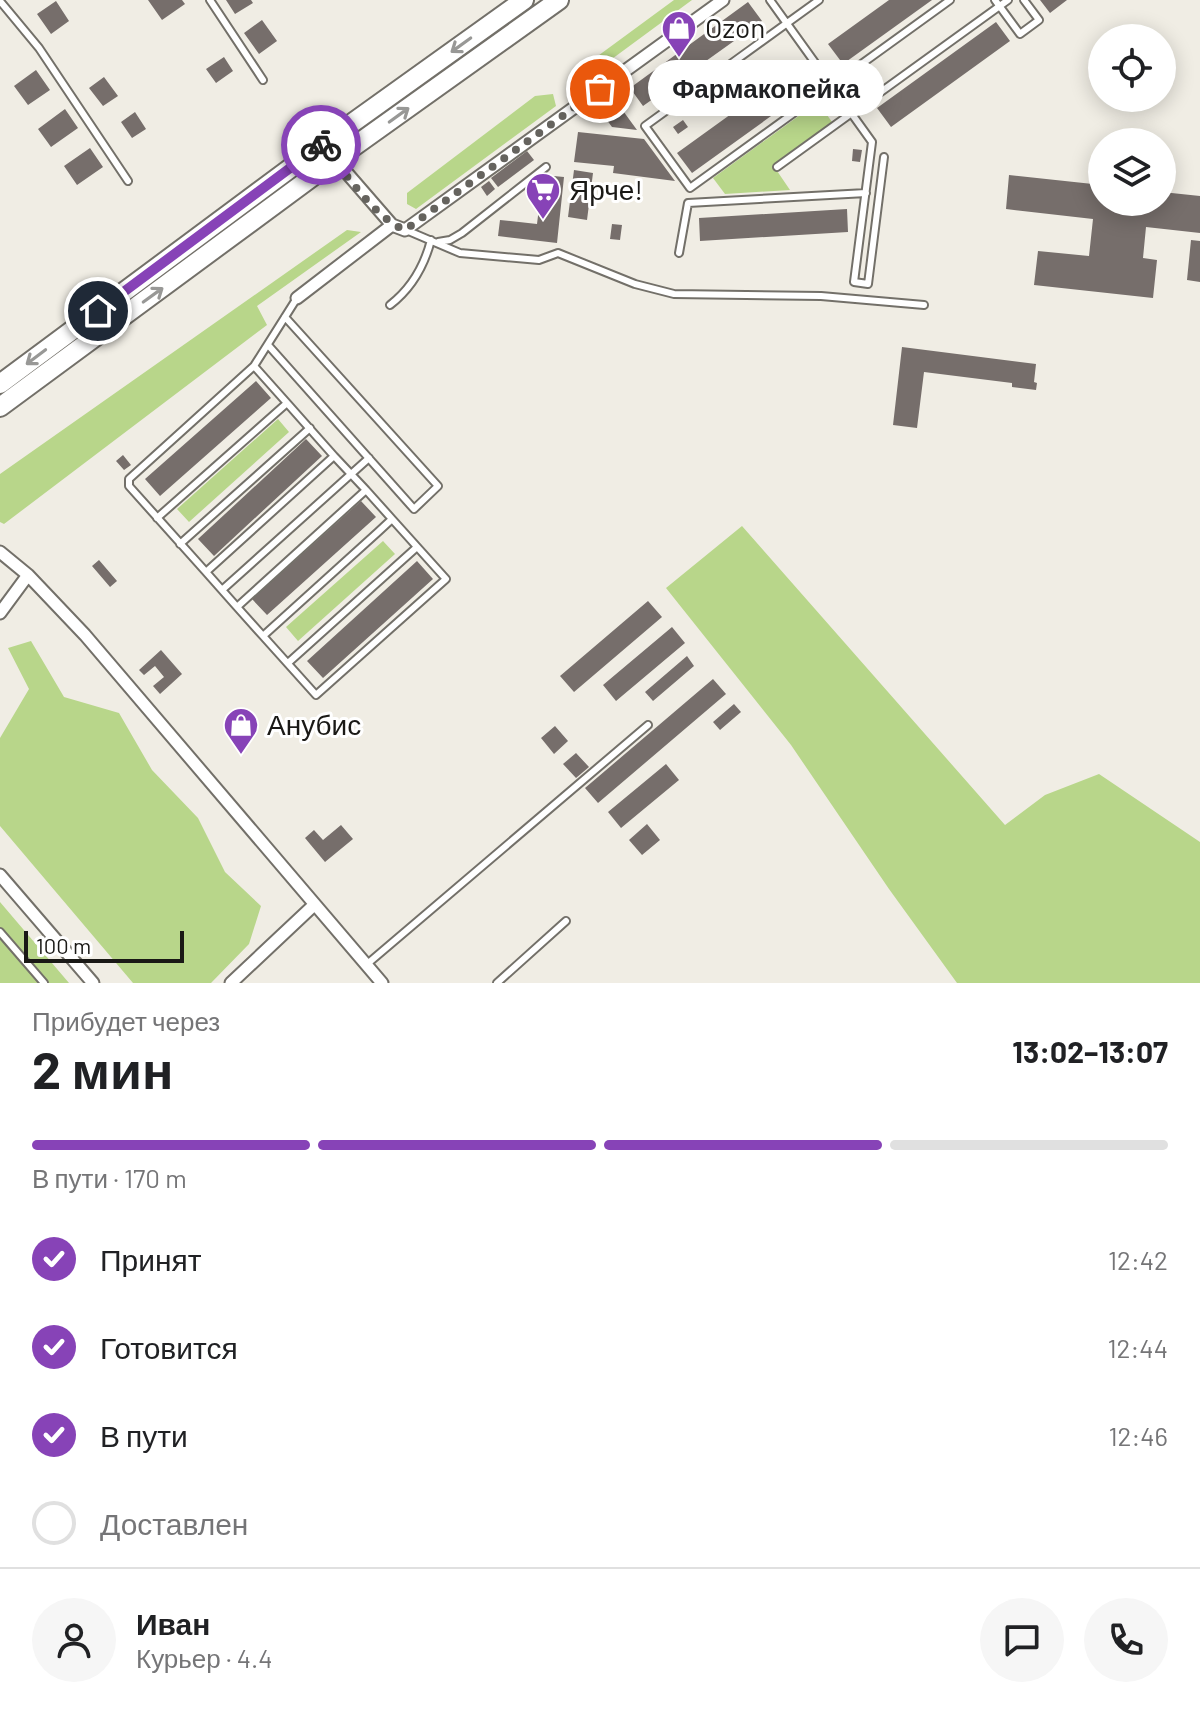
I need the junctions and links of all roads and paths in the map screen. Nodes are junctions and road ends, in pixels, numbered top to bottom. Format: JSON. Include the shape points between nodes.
{"nodes":[{"id":1,"x":210,"y":0,"type":"edge"},
{"id":2,"x":524,"y":0,"type":"edge"},
{"id":3,"x":559,"y":0,"type":"edge"},
{"id":4,"x":723,"y":0,"type":"edge"},
{"id":5,"x":770,"y":0,"type":"edge"},
{"id":6,"x":819,"y":0,"type":"edge"},
{"id":7,"x":950,"y":0,"type":"edge"},
{"id":8,"x":1008,"y":0,"type":"edge"},
{"id":9,"x":1024,"y":0,"type":"edge"},
{"id":10,"x":0,"y":1,"type":"edge"},
{"id":11,"x":998,"y":3,"type":"edge"},
{"id":12,"x":787,"y":24,"type":"junction"},
{"id":13,"x":263,"y":80,"type":"dead end"},
{"id":14,"x":831,"y":85,"type":"junction"},
{"id":15,"x":851,"y":113,"type":"junction"},
{"id":16,"x":323,"y":144,"type":"junction"},
{"id":17,"x":884,"y":157,"type":"dead end"},
{"id":18,"x":335,"y":160,"type":"junction"},
{"id":19,"x":546,"y":167,"type":"dead end"},
{"id":20,"x":777,"y":167,"type":"dead end"},
{"id":21,"x":128,"y":181,"type":"dead end"},
{"id":22,"x":866,"y":193,"type":"junction"},
{"id":23,"x":392,"y":225,"type":"junction"},
{"id":24,"x":405,"y":230,"type":"junction"},
{"id":25,"x":434,"y":241,"type":"junction"},
{"id":26,"x":679,"y":253,"type":"dead end"},
{"id":27,"x":297,"y":298,"type":"joint"},
{"id":28,"x":390,"y":305,"type":"dead end"},
{"id":29,"x":924,"y":305,"type":"dead end"},
{"id":30,"x":285,"y":317,"type":"junction"},
{"id":31,"x":268,"y":345,"type":"junction"},
{"id":32,"x":254,"y":366,"type":"junction"},
{"id":33,"x":0,"y":384,"type":"edge"},
{"id":34,"x":287,"y":403,"type":"junction"},
{"id":35,"x":0,"y":407,"type":"edge"},
{"id":36,"x":310,"y":428,"type":"junction"},
{"id":37,"x":334,"y":456,"type":"junction"},
{"id":38,"x":369,"y":458,"type":"junction"},
{"id":39,"x":351,"y":474,"type":"junction"},
{"id":40,"x":366,"y":490,"type":"junction"},
{"id":41,"x":157,"y":518,"type":"junction"},
{"id":42,"x":392,"y":519,"type":"junction"},
{"id":43,"x":180,"y":544,"type":"junction"},
{"id":44,"x":417,"y":547,"type":"junction"},
{"id":45,"x":0,"y":552,"type":"edge"},
{"id":46,"x":206,"y":572,"type":"junction"},
{"id":47,"x":28,"y":575,"type":"junction"},
{"id":48,"x":222,"y":590,"type":"junction"},
{"id":49,"x":237,"y":607,"type":"junction"},
{"id":50,"x":0,"y":613,"type":"edge"},
{"id":51,"x":263,"y":636,"type":"junction"},
{"id":52,"x":288,"y":663,"type":"junction"},
{"id":53,"x":648,"y":725,"type":"dead end"},
{"id":54,"x":0,"y":875,"type":"edge"},
{"id":55,"x":314,"y":905,"type":"junction"},
{"id":56,"x":566,"y":921,"type":"dead end"},
{"id":57,"x":0,"y":932,"type":"edge"},
{"id":58,"x":366,"y":965,"type":"junction"},
{"id":59,"x":44,"y":983,"type":"edge"},
{"id":60,"x":93,"y":983,"type":"edge"},
{"id":61,"x":231,"y":983,"type":"edge"},
{"id":62,"x":382,"y":983,"type":"edge"},
{"id":63,"x":497,"y":983,"type":"edge"}],
"edges":[{"from":1,"to":13,"type":"lane"},
{"from":2,"to":16,"type":"main road","one_way":true},
{"from":18,"to":3,"type":"main road","one_way":true},
{"from":4,"to":24,"type":"street"},
{"from":5,"to":12,"type":"lane"},
{"from":6,"to":12,"type":"lane"},
{"from":7,"to":14,"type":"lane"},
{"from":8,"to":11,"type":"lane"},
{"from":9,"to":11,"type":"lane","via":[[1039,20],[1020,34]]},
{"from":10,"to":21,"type":"lane","via":[[39,48]]},
{"from":11,"to":15,"type":"lane"},
{"from":12,"to":14,"type":"lane"},
{"from":12,"to":14,"type":"lane","via":[[645,126],[690,188]]},
{"from":14,"to":15,"type":"lane"},
{"from":15,"to":20,"type":"lane"},
{"from":15,"to":22,"type":"lane","via":[[872,142]]},
{"from":16,"to":18,"type":"street"},
{"from":16,"to":33,"type":"main road","one_way":true},
{"from":17,"to":22,"type":"lane","via":[[868,284],[854,282]]},
{"from":18,"to":23,"type":"street"},
{"from":35,"to":18,"type":"main road","one_way":true},
{"from":19,"to":25,"type":"lane","via":[[462,233]]},
{"from":22,"to":26,"type":"lane","via":[[688,203]]},
{"from":23,"to":24,"type":"street"},
{"from":23,"to":27,"type":"street"},
{"from":24,"to":25,"type":"lane"},
{"from":25,"to":28,"type":"lane","via":[[413,283]]},
{"from":25,"to":29,"type":"lane","via":[[460,253],[539,260],[558,253],[674,294],[811,296]]},
{"from":27,"to":30,"type":"lane"},
{"from":30,"to":31,"type":"lane"},
{"from":30,"to":38,"type":"lane","via":[[438,486],[414,509]]},
{"from":31,"to":32,"type":"lane"},
{"from":31,"to":38,"type":"lane"},
{"from":32,"to":34,"type":"lane"},
{"from":32,"to":41,"type":"lane","via":[[129,479],[129,486]]},
{"from":34,"to":36,"type":"lane"},
{"from":34,"to":41,"type":"lane"},
{"from":36,"to":37,"type":"lane"},
{"from":36,"to":43,"type":"lane"},
{"from":37,"to":39,"type":"lane"},
{"from":37,"to":46,"type":"lane"},
{"from":38,"to":39,"type":"lane"},
{"from":39,"to":40,"type":"lane"},
{"from":39,"to":48,"type":"lane"},
{"from":40,"to":42,"type":"lane"},
{"from":40,"to":49,"type":"lane"},
{"from":41,"to":43,"type":"lane"},
{"from":42,"to":44,"type":"lane"},
{"from":42,"to":51,"type":"lane"},
{"from":43,"to":46,"type":"lane"},
{"from":44,"to":52,"type":"lane"},
{"from":44,"to":52,"type":"lane","via":[[446,579],[316,695]]},
{"from":45,"to":47,"type":"street"},
{"from":46,"to":48,"type":"lane"},
{"from":47,"to":50,"type":"street"},
{"from":47,"to":55,"type":"street"},
{"from":48,"to":49,"type":"lane"},
{"from":49,"to":51,"type":"lane"},
{"from":51,"to":52,"type":"lane"},
{"from":53,"to":58,"type":"lane"},
{"from":54,"to":60,"type":"street"},
{"from":55,"to":58,"type":"street"},
{"from":55,"to":61,"type":"street"},
{"from":56,"to":63,"type":"lane"},
{"from":57,"to":59,"type":"lane"},
{"from":58,"to":62,"type":"street"}]}
